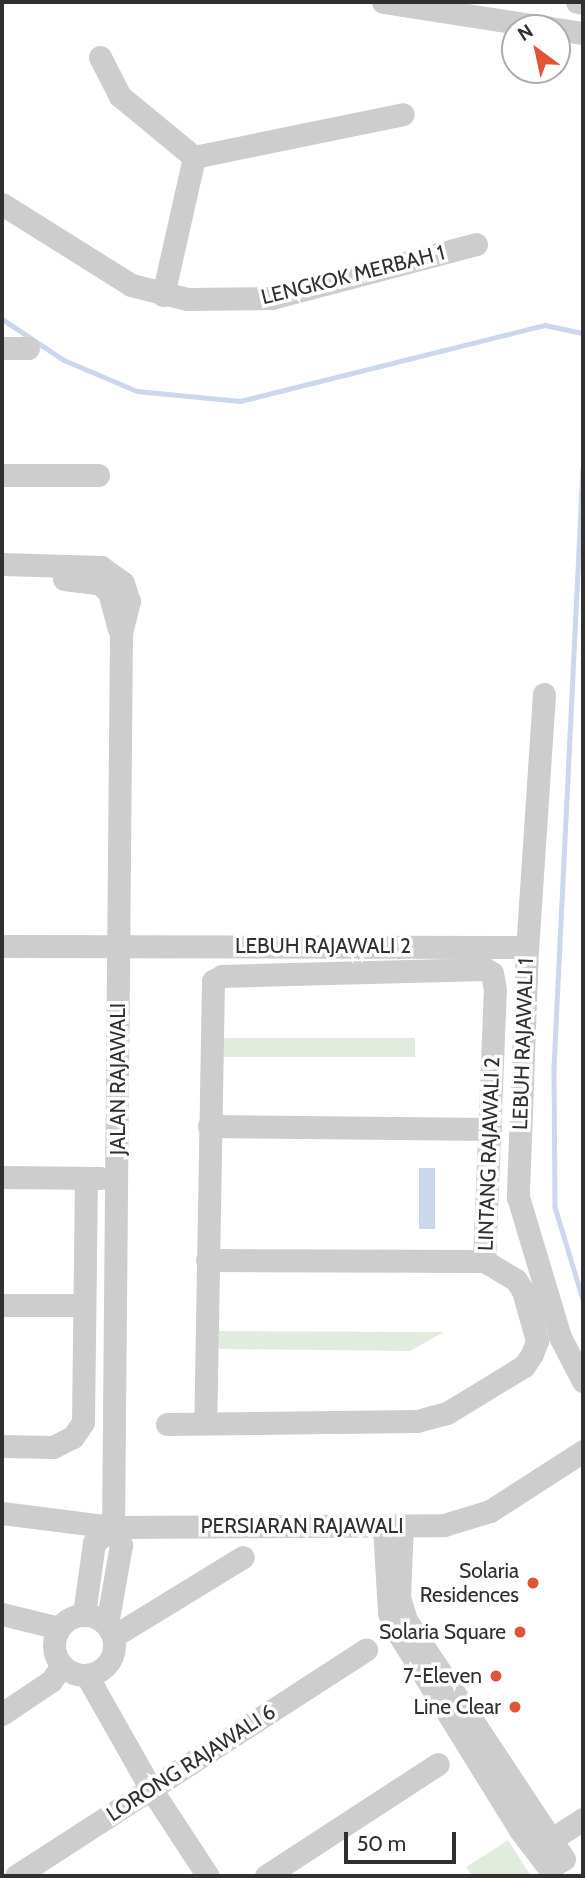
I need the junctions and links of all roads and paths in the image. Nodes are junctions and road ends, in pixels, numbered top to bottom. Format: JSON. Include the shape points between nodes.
{"nodes":[{"id":1,"x":383,"y":2,"type":"edge"},
{"id":2,"x":577,"y":2,"type":"edge"},
{"id":3,"x":583,"y":3,"type":"edge"},
{"id":4,"x":501,"y":20,"type":"edge"},
{"id":5,"x":100,"y":57,"type":"dead end"},
{"id":6,"x":403,"y":114,"type":"dead end"},
{"id":7,"x":194,"y":157,"type":"junction"},
{"id":8,"x":2,"y":204,"type":"edge"},
{"id":9,"x":476,"y":244,"type":"dead end"},
{"id":10,"x":163,"y":295,"type":"junction"},
{"id":11,"x":2,"y":348,"type":"edge"},
{"id":12,"x":28,"y":348,"type":"dead end"},
{"id":13,"x":2,"y":475,"type":"edge"},
{"id":14,"x":98,"y":475,"type":"dead end"},
{"id":15,"x":2,"y":564,"type":"edge"},
{"id":16,"x":2,"y":580,"type":"edge"},
{"id":17,"x":121,"y":632,"type":"junction"},
{"id":18,"x":544,"y":694,"type":"dead end"},
{"id":19,"x":2,"y":946,"type":"edge"},
{"id":20,"x":119,"y":946,"type":"junction"},
{"id":21,"x":527,"y":947,"type":"junction"},
{"id":22,"x":209,"y":1126,"type":"junction"},
{"id":23,"x":490,"y":1129,"type":"junction"},
{"id":24,"x":2,"y":1177,"type":"edge"},
{"id":25,"x":117,"y":1178,"type":"junction"},
{"id":26,"x":86,"y":1179,"type":"junction"},
{"id":27,"x":518,"y":1197,"type":"junction"},
{"id":28,"x":488,"y":1199,"type":"junction"},
{"id":29,"x":207,"y":1260,"type":"junction"},
{"id":30,"x":484,"y":1261,"type":"junction"},
{"id":31,"x":2,"y":1305,"type":"edge"},
{"id":32,"x":84,"y":1305,"type":"junction"},
{"id":33,"x":583,"y":1381,"type":"edge"},
{"id":34,"x":205,"y":1421,"type":"junction"},
{"id":35,"x":167,"y":1424,"type":"dead end"},
{"id":36,"x":2,"y":1446,"type":"edge"},
{"id":37,"x":583,"y":1451,"type":"edge"},
{"id":38,"x":2,"y":1513,"type":"edge"},
{"id":39,"x":393,"y":1526,"type":"junction"},
{"id":40,"x":113,"y":1527,"type":"junction"},
{"id":41,"x":243,"y":1557,"type":"dead end"},
{"id":42,"x":2,"y":1614,"type":"edge"},
{"id":43,"x":84,"y":1614,"type":"junction"},
{"id":44,"x":59,"y":1628,"type":"junction"},
{"id":45,"x":110,"y":1630,"type":"junction"},
{"id":46,"x":366,"y":1650,"type":"dead end"},
{"id":47,"x":62,"y":1666,"type":"junction"},
{"id":48,"x":87,"y":1675,"type":"junction"},
{"id":49,"x":2,"y":1714,"type":"edge"},
{"id":50,"x":438,"y":1764,"type":"dead end"},
{"id":51,"x":151,"y":1789,"type":"junction"},
{"id":52,"x":583,"y":1819,"type":"edge"},
{"id":53,"x":16,"y":1876,"type":"edge"},
{"id":54,"x":208,"y":1876,"type":"edge"},
{"id":55,"x":266,"y":1876,"type":"edge"}],
"edges":[{"from":1,"to":4,"type":"street"},
{"from":2,"to":3,"type":"street"},
{"from":5,"to":7,"type":"street","via":[[107,78],[137,114]]},
{"from":6,"to":7,"type":"street"},
{"from":7,"to":10,"type":"street"},
{"from":8,"to":10,"type":"street","name":"LENGKOK MERBAH 1","via":[[131,285]]},
{"from":9,"to":10,"type":"street","name":"LENGKOK MERBAH 1","via":[[272,298]]},
{"from":11,"to":12,"type":"street"},
{"from":13,"to":14,"type":"street"},
{"from":15,"to":17,"type":"street","name":"JALAN RAJAWALI","via":[[85,564],[111,571],[127,593],[128,616]]},
{"from":16,"to":17,"type":"street","name":"JALAN RAJAWALI","via":[[99,583],[112,599]]},
{"from":17,"to":20,"type":"street","name":"JALAN RAJAWALI"},
{"from":18,"to":21,"type":"street","name":"LEBUH RAJAWALI 1"},
{"from":19,"to":20,"type":"street","name":"LEBUH RAJAWALI 2"},
{"from":20,"to":21,"type":"street","name":"LEBUH RAJAWALI 2"},
{"from":20,"to":25,"type":"street","name":"JALAN RAJAWALI"},
{"from":21,"to":27,"type":"street","name":"LEBUH RAJAWALI 1"},
{"from":22,"to":23,"type":"street"},
{"from":22,"to":23,"type":"street","name":"LINTANG RAJAWALI 2","via":[[210,989],[222,976],[477,968],[492,973],[495,990]]},
{"from":22,"to":29,"type":"street"},
{"from":23,"to":28,"type":"street","name":"LINTANG RAJAWALI 2"},
{"from":24,"to":26,"type":"street"},
{"from":25,"to":26,"type":"street"},
{"from":25,"to":40,"type":"street","name":"JALAN RAJAWALI"},
{"from":26,"to":32,"type":"street"},
{"from":27,"to":28,"type":"street"},
{"from":27,"to":33,"type":"street","name":"LEBUH RAJAWALI 1","via":[[560,1336]]},
{"from":28,"to":30,"type":"street","name":"LINTANG RAJAWALI 2"},
{"from":29,"to":30,"type":"street"},
{"from":29,"to":34,"type":"street"},
{"from":30,"to":34,"type":"street","name":"LINTANG RAJAWALI 2","via":[[516,1280],[537,1341],[524,1366],[447,1413],[417,1421]]},
{"from":31,"to":32,"type":"street"},
{"from":32,"to":36,"type":"street","via":[[83,1422],[73,1437],[53,1447]]},
{"from":34,"to":35,"type":"street"},
{"from":37,"to":39,"type":"street","name":"PERSIARAN RAJAWALI","via":[[490,1511],[444,1525]]},
{"from":38,"to":40,"type":"street","name":"PERSIARAN RAJAWALI"},
{"from":39,"to":40,"type":"street","name":"PERSIARAN RAJAWALI"},
{"from":39,"to":52,"type":"street","via":[[389,1613],[398,1633],[549,1854]]},
{"from":40,"to":43,"type":"street","via":[[93,1543]]},
{"from":40,"to":45,"type":"street","name":"JALAN RAJAWALI","via":[[121,1545]]},
{"from":41,"to":45,"type":"street"},
{"from":42,"to":44,"type":"street"},
{"from":43,"to":44,"type":"street"},
{"from":43,"to":45,"type":"street"},
{"from":44,"to":47,"type":"street","via":[[54,1648]]},
{"from":45,"to":48,"type":"street","via":[[110,1662]]},
{"from":46,"to":51,"type":"street","name":"LORONG RAJAWALI 6"},
{"from":47,"to":48,"type":"street"},
{"from":47,"to":49,"type":"street","via":[[51,1681]]},
{"from":48,"to":51,"type":"street"},
{"from":50,"to":55,"type":"street"},
{"from":51,"to":53,"type":"street","name":"LORONG RAJAWALI 6"},
{"from":51,"to":54,"type":"street"}]}
